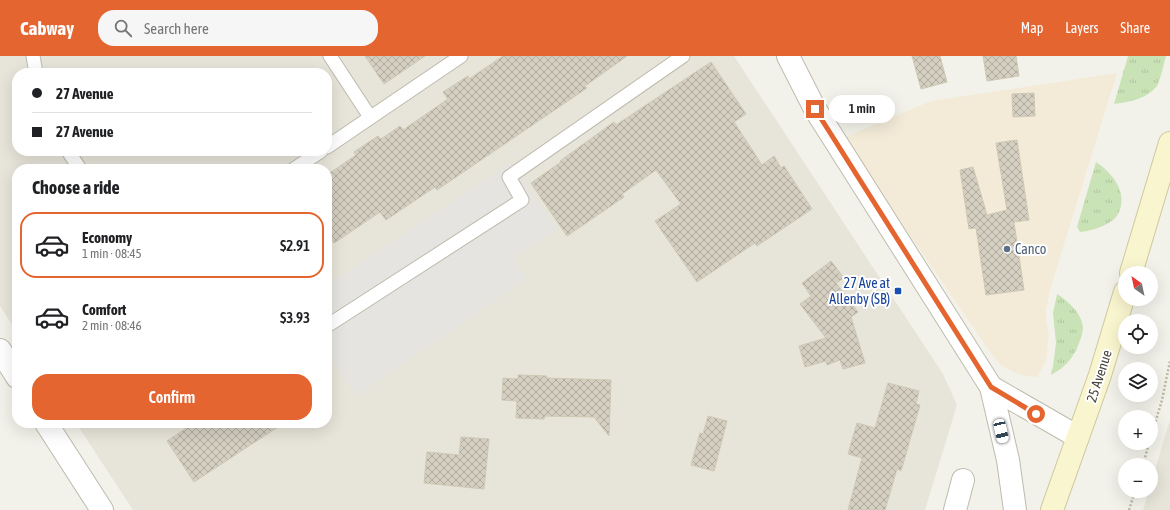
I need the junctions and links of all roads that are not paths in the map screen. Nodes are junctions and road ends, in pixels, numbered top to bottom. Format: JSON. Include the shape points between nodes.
{"nodes":[{"id":1,"x":33,"y":56,"type":"edge"},
{"id":2,"x":330,"y":56,"type":"edge"},
{"id":3,"x":461,"y":56,"type":"edge"},
{"id":4,"x":683,"y":56,"type":"edge"},
{"id":5,"x":788,"y":56,"type":"edge"},
{"id":6,"x":35,"y":68,"type":"edge"},
{"id":7,"x":370,"y":118,"type":"junction"},
{"id":8,"x":1170,"y":143,"type":"edge"},
{"id":9,"x":332,"y":144,"type":"edge"},
{"id":10,"x":314,"y":156,"type":"edge"},
{"id":11,"x":302,"y":164,"type":"edge"},
{"id":12,"x":1133,"y":266,"type":"edge"},
{"id":13,"x":1121,"y":306,"type":"edge"},
{"id":14,"x":332,"y":323,"type":"edge"},
{"id":15,"x":0,"y":350,"type":"edge"},
{"id":16,"x":12,"y":369,"type":"edge"},
{"id":17,"x":991,"y":387,"type":"junction"},
{"id":18,"x":49,"y":428,"type":"edge"},
{"id":19,"x":1078,"y":437,"type":"junction"},
{"id":20,"x":963,"y":480,"type":"dead end"},
{"id":21,"x":102,"y":510,"type":"edge"},
{"id":22,"x":955,"y":510,"type":"edge"},
{"id":23,"x":1015,"y":510,"type":"edge"},
{"id":24,"x":1052,"y":510,"type":"edge"}],
"edges":[{"from":1,"to":6,"type":"lane"},
{"from":2,"to":7,"type":"lane"},
{"from":3,"to":7,"type":"lane"},
{"from":4,"to":14,"type":"lane","via":[[509,177],[522,200]]},
{"from":5,"to":17,"type":"street","via":[[815,109]]},
{"from":7,"to":9,"type":"lane"},
{"from":8,"to":12,"type":"main road"},
{"from":10,"to":11,"type":"lane"},
{"from":13,"to":19,"type":"main road","name":"25 Avenue"},
{"from":15,"to":16,"type":"street"},
{"from":17,"to":19,"type":"street"},
{"from":17,"to":23,"type":"street","via":[[1008,460]]},
{"from":18,"to":21,"type":"street"},
{"from":19,"to":24,"type":"main road","name":"25 Avenue"},
{"from":20,"to":22,"type":"street"}]}
